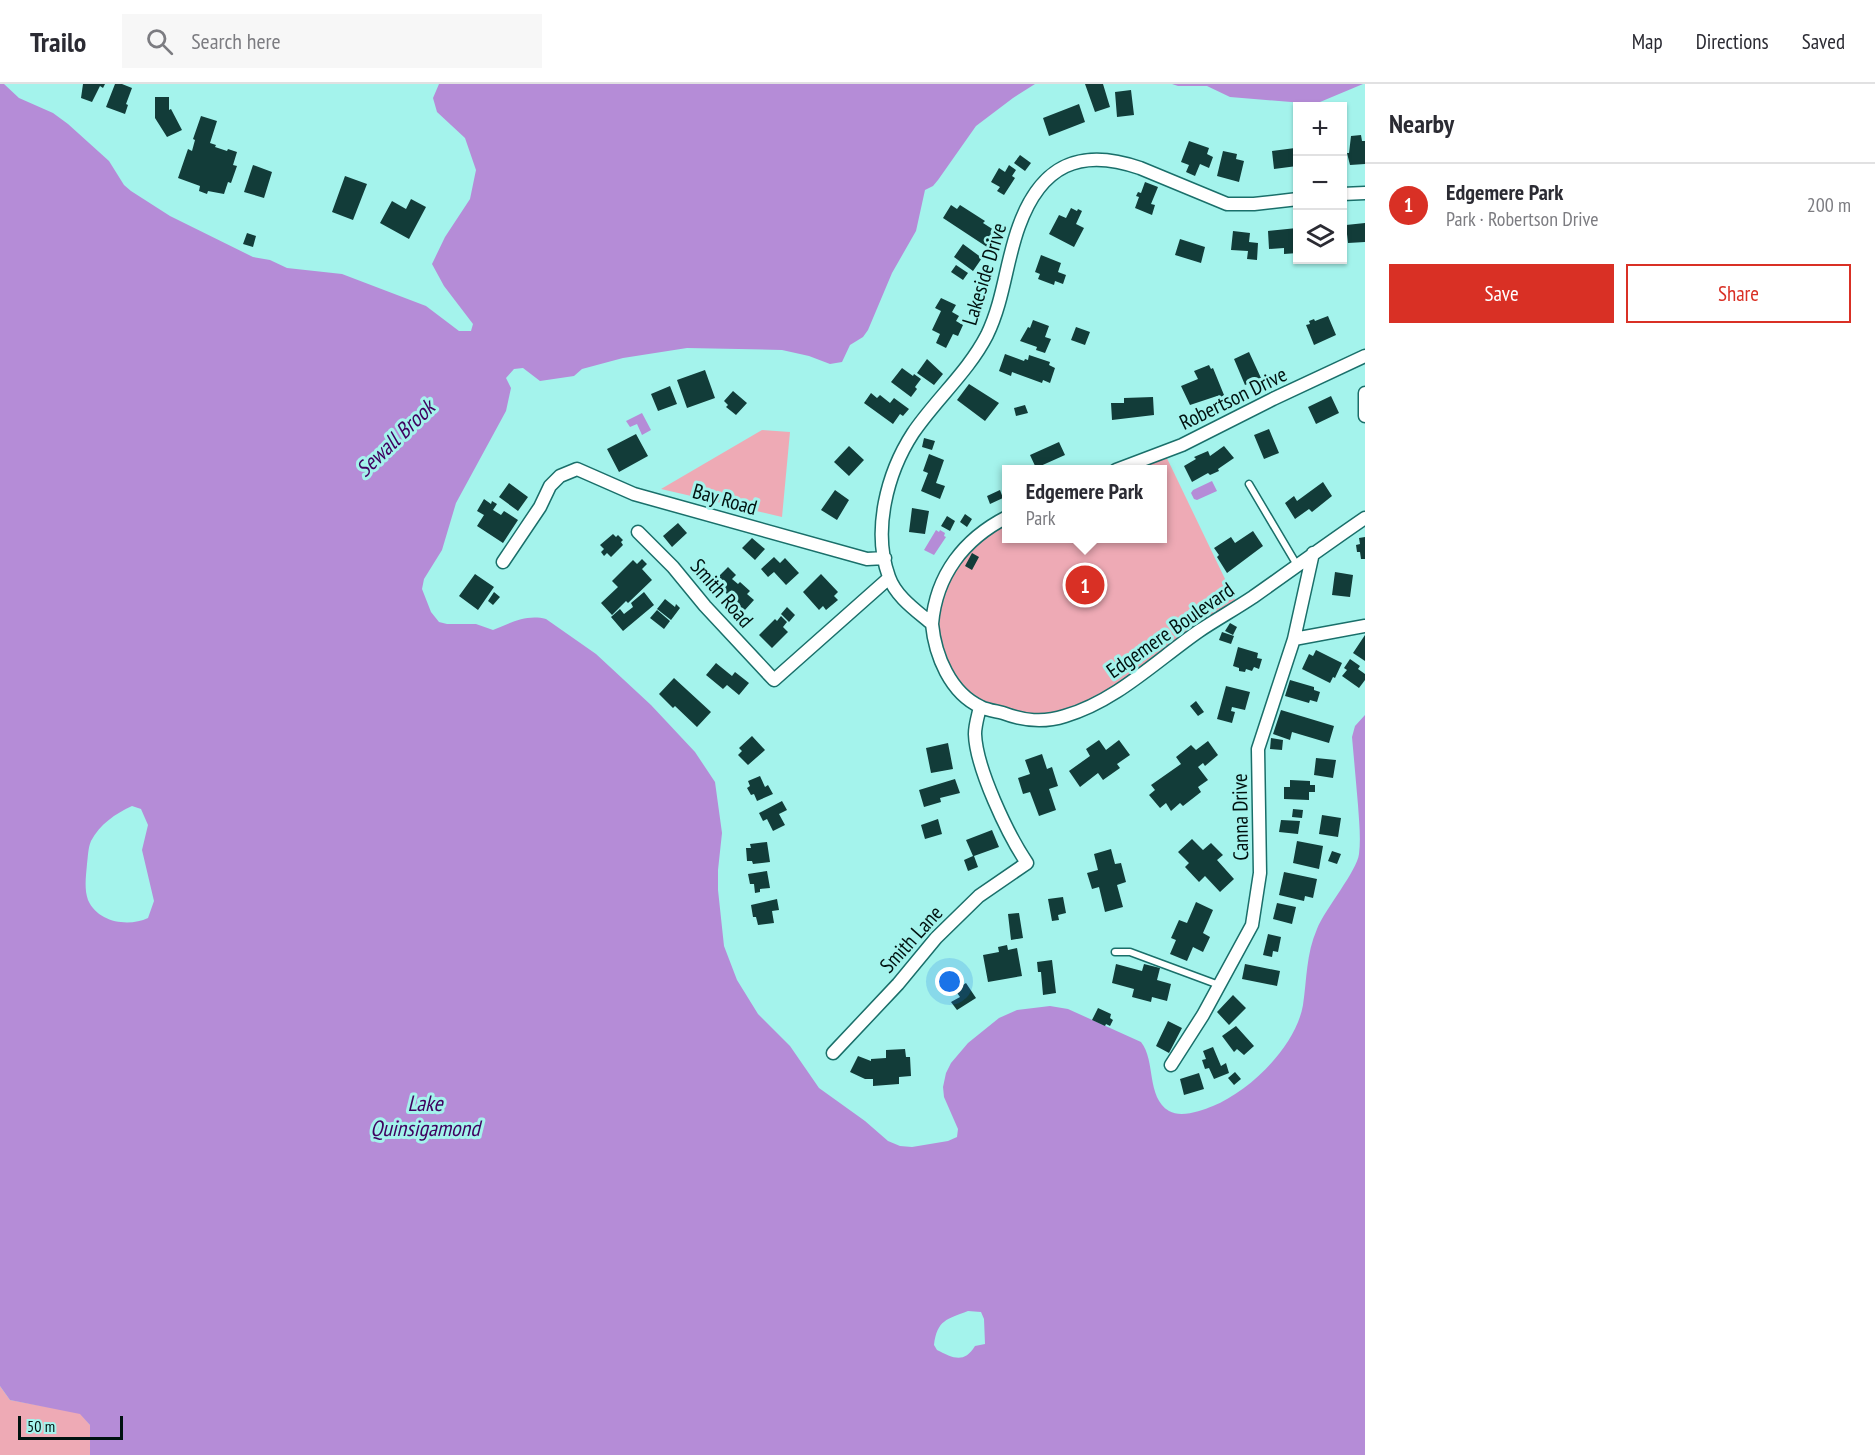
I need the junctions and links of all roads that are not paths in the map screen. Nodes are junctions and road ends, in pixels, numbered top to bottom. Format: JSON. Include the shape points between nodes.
{"nodes":[{"id":1,"x":1365,"y":193,"type":"edge"},
{"id":2,"x":1347,"y":194,"type":"edge"},
{"id":3,"x":1293,"y":200,"type":"edge"},
{"id":4,"x":1365,"y":356,"type":"edge"},
{"id":5,"x":1365,"y":393,"type":"edge"},
{"id":6,"x":1365,"y":416,"type":"edge"},
{"id":7,"x":1129,"y":465,"type":"edge"},
{"id":8,"x":1249,"y":484,"type":"dead end"},
{"id":9,"x":1365,"y":518,"type":"edge"},
{"id":10,"x":1002,"y":520,"type":"edge"},
{"id":11,"x":638,"y":531,"type":"dead end"},
{"id":12,"x":1313,"y":553,"type":"junction"},
{"id":13,"x":885,"y":558,"type":"junction"},
{"id":14,"x":503,"y":562,"type":"dead end"},
{"id":15,"x":1297,"y":565,"type":"junction"},
{"id":16,"x":889,"y":578,"type":"junction"},
{"id":17,"x":932,"y":624,"type":"junction"},
{"id":18,"x":1365,"y":626,"type":"edge"},
{"id":19,"x":1294,"y":639,"type":"junction"},
{"id":20,"x":980,"y":707,"type":"junction"},
{"id":21,"x":1115,"y":952,"type":"dead end"},
{"id":22,"x":1219,"y":985,"type":"junction"},
{"id":23,"x":833,"y":1053,"type":"dead end"},
{"id":24,"x":1171,"y":1065,"type":"dead end"}],
"edges":[{"from":1,"to":2,"type":"street"},
{"from":3,"to":13,"type":"street","name":"Lakeside Drive","via":[[1227,204],[1110,160],[1075,161],[1052,175],[1032,197],[1018,226],[1001,296],[986,335],[954,384],[913,434],[893,473],[884,515]]},
{"from":4,"to":7,"type":"street","name":"Robertson Drive","via":[[1182,445]]},
{"from":5,"to":6,"type":"street"},
{"from":8,"to":15,"type":"lane"},
{"from":9,"to":12,"type":"street","name":"Edgemere Boulevard"},
{"from":10,"to":17,"type":"street","via":[[981,532],[956,556],[939,591]]},
{"from":11,"to":16,"type":"street","name":"Smith Road","via":[[774,680]]},
{"from":12,"to":15,"type":"street","name":"Edgemere Boulevard"},
{"from":12,"to":19,"type":"street","name":"Canna Drive"},
{"from":13,"to":14,"type":"street","name":"Bay Road","via":[[867,559],[634,494],[577,469],[560,476],[550,486]]},
{"from":13,"to":16,"type":"street","name":"Lakeside Drive"},
{"from":15,"to":20,"type":"street","name":"Edgemere Boulevard","via":[[1119,690],[1077,712],[1026,720]]},
{"from":16,"to":17,"type":"street","via":[[907,602]]},
{"from":17,"to":20,"type":"street","via":[[935,646],[953,683]]},
{"from":18,"to":19,"type":"street"},
{"from":19,"to":22,"type":"street","name":"Canna Drive","via":[[1258,749],[1260,873],[1252,925]]},
{"from":20,"to":23,"type":"street","name":"Smith Lane","via":[[975,733],[980,758],[998,807],[1027,863],[979,896],[936,938]]},
{"from":21,"to":22,"type":"lane","via":[[1130,952]]},
{"from":22,"to":24,"type":"street","name":"Canna Drive"}]}
